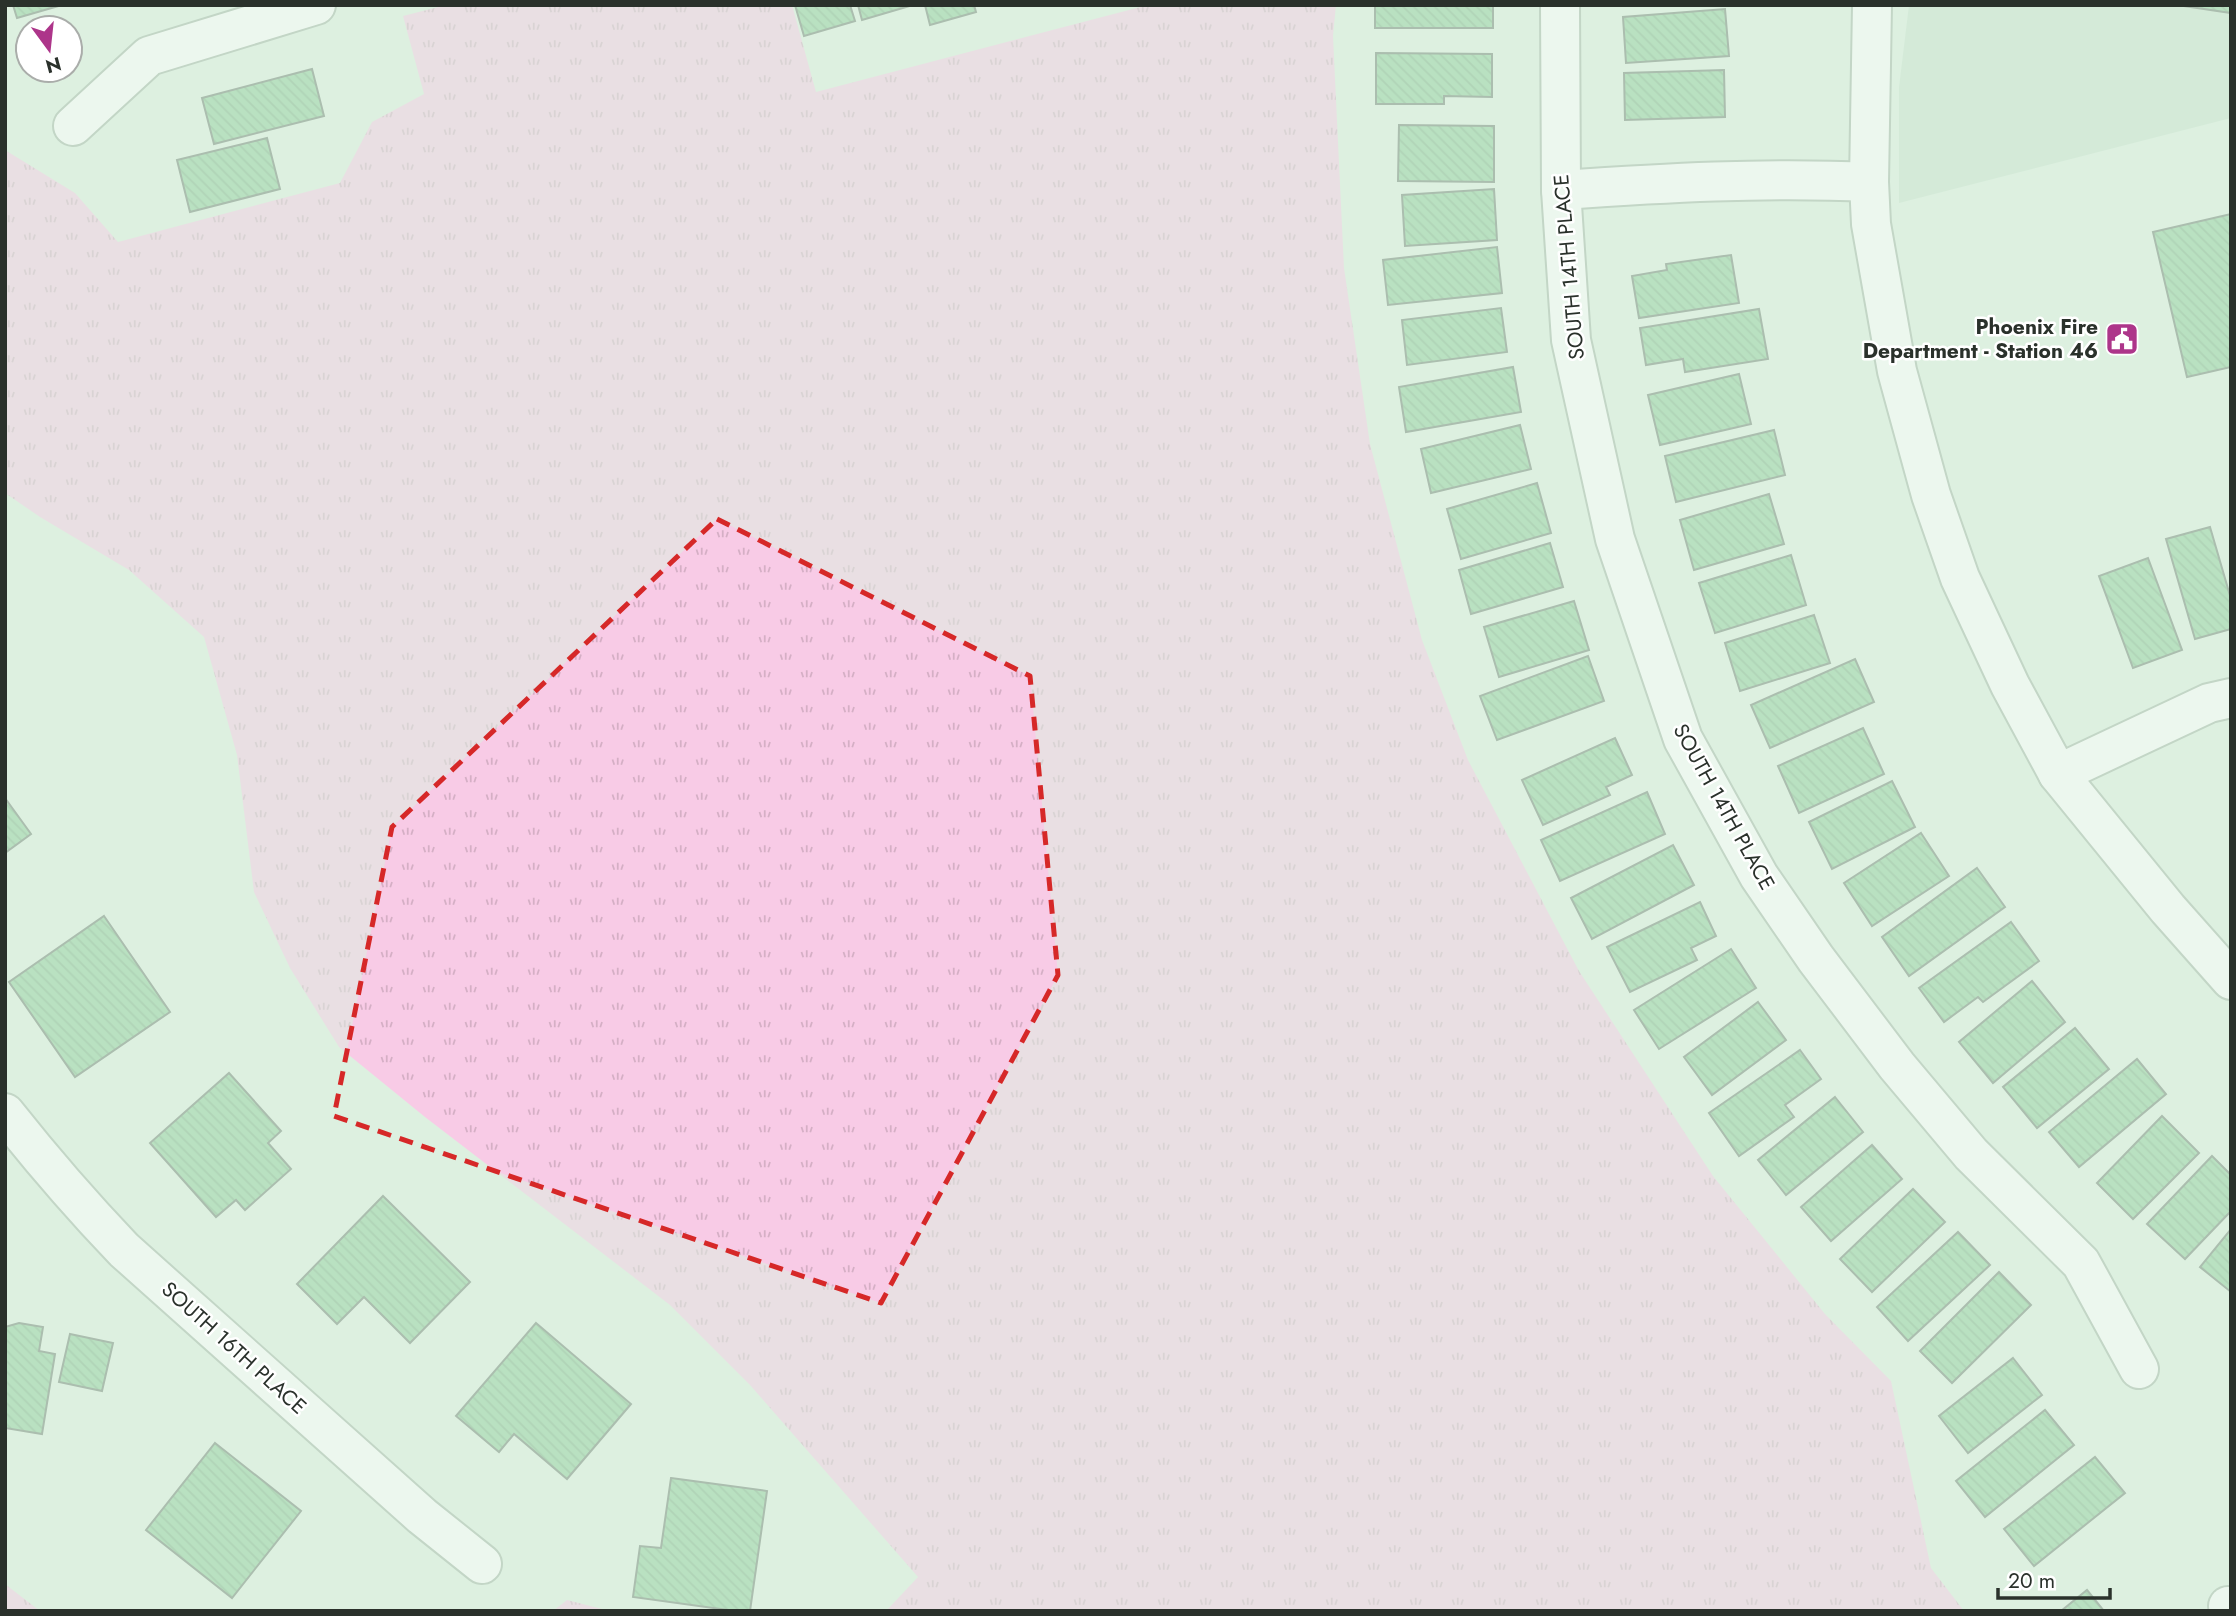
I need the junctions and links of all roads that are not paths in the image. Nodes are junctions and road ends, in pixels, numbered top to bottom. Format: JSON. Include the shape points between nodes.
{"nodes":[{"id":1,"x":316,"y":5,"type":"edge"},
{"id":2,"x":1560,"y":5,"type":"edge"},
{"id":3,"x":1872,"y":5,"type":"edge"},
{"id":4,"x":73,"y":126,"type":"dead end"},
{"id":5,"x":1869,"y":182,"type":"junction"},
{"id":6,"x":1561,"y":190,"type":"junction"},
{"id":7,"x":2231,"y":698,"type":"edge"},
{"id":8,"x":2058,"y":774,"type":"junction"},
{"id":9,"x":2231,"y":980,"type":"edge"},
{"id":10,"x":7,"y":1120,"type":"edge"},
{"id":11,"x":2138,"y":1369,"type":"dead end"},
{"id":12,"x":482,"y":1564,"type":"dead end"}],
"edges":[{"from":1,"to":4,"type":"street","via":[[149,56]]},
{"from":2,"to":6,"type":"street","name":"SOUTH 14TH PLACE"},
{"from":3,"to":5,"type":"street"},
{"from":5,"to":6,"type":"street","via":[[1809,179]]},
{"from":5,"to":8,"type":"street","via":[[1874,246],[1897,371],[1931,495],[1960,578]]},
{"from":6,"to":11,"type":"street","name":"SOUTH 14TH PLACE","via":[[1571,340],[1615,539],[1682,739],[1759,876],[1816,959],[1896,1066],[1971,1154],[2081,1263]]},
{"from":7,"to":8,"type":"street","via":[[2209,703]]},
{"from":8,"to":9,"type":"street"},
{"from":10,"to":12,"type":"street","name":"SOUTH 16TH PLACE","via":[[124,1250]]}]}
